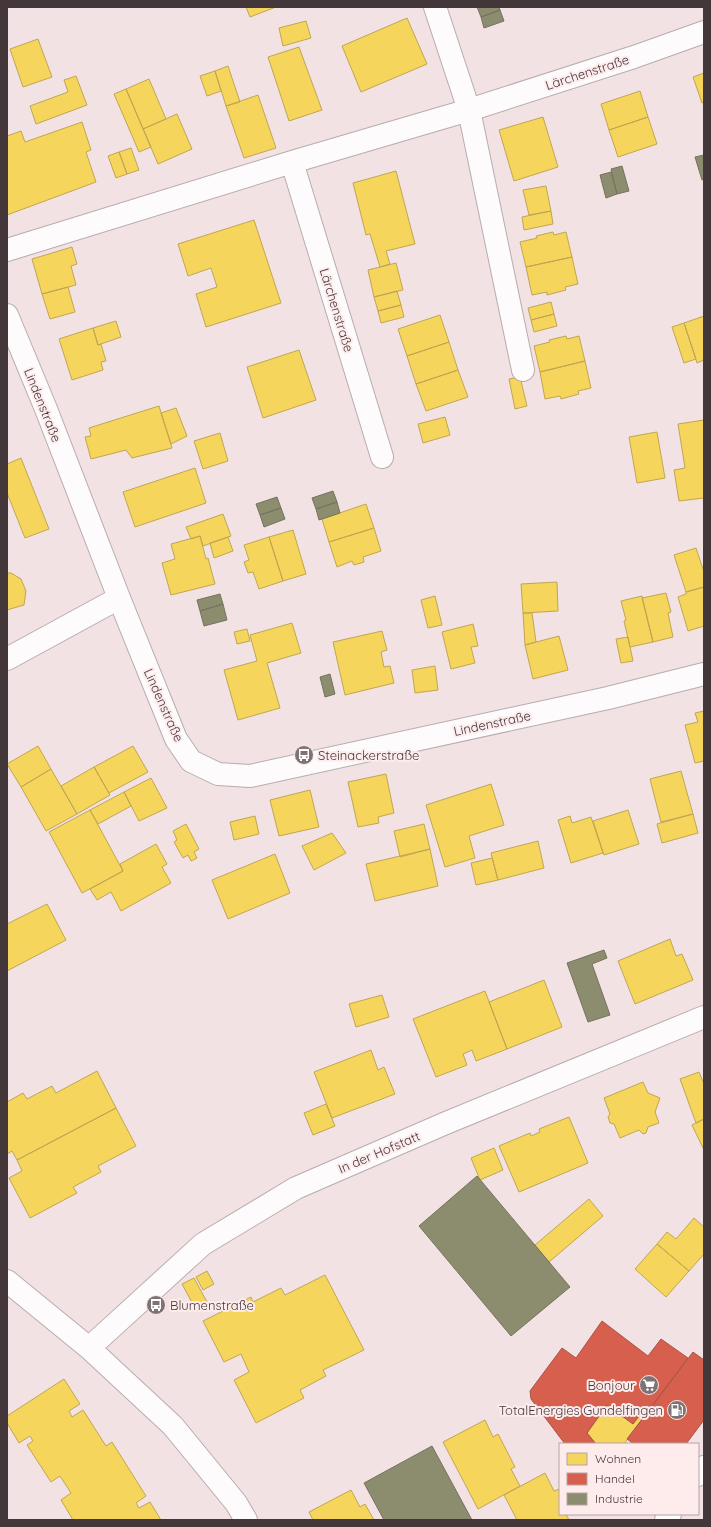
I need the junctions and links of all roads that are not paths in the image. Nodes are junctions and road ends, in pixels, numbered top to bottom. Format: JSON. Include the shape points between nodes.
{"nodes":[{"id":1,"x":435,"y":7,"type":"edge"},
{"id":2,"x":704,"y":32,"type":"edge"},
{"id":3,"x":469,"y":110,"type":"junction"},
{"id":4,"x":292,"y":162,"type":"junction"},
{"id":5,"x":7,"y":250,"type":"edge"},
{"id":6,"x":7,"y":314,"type":"edge"},
{"id":7,"x":522,"y":370,"type":"dead end"},
{"id":8,"x":382,"y":457,"type":"dead end"},
{"id":9,"x":119,"y":598,"type":"junction"},
{"id":10,"x":7,"y":659,"type":"edge"},
{"id":11,"x":704,"y":674,"type":"edge"},
{"id":12,"x":704,"y":1017,"type":"edge"},
{"id":13,"x":7,"y":1281,"type":"edge"},
{"id":14,"x":89,"y":1348,"type":"junction"},
{"id":15,"x":246,"y":1520,"type":"edge"}],
"edges":[{"from":1,"to":3,"type":"street"},
{"from":2,"to":3,"type":"street","name":"Lärchenstraße"},
{"from":3,"to":4,"type":"street","name":"Lärchenstraße"},
{"from":3,"to":7,"type":"street"},
{"from":4,"to":5,"type":"street","name":"Lärchenstraße"},
{"from":4,"to":8,"type":"street","name":"Lärchenstraße"},
{"from":6,"to":9,"type":"street","name":"Lindenstraße"},
{"from":9,"to":10,"type":"street"},
{"from":9,"to":11,"type":"street","name":"Lindenstraße","via":[[176,739],[192,761],[218,774],[250,776],[608,698]]},
{"from":12,"to":14,"type":"street","name":"In der Hofstatt","via":[[296,1188],[203,1244]]},
{"from":13,"to":14,"type":"street"},
{"from":14,"to":15,"type":"street","via":[[173,1426],[236,1503]]}]}
